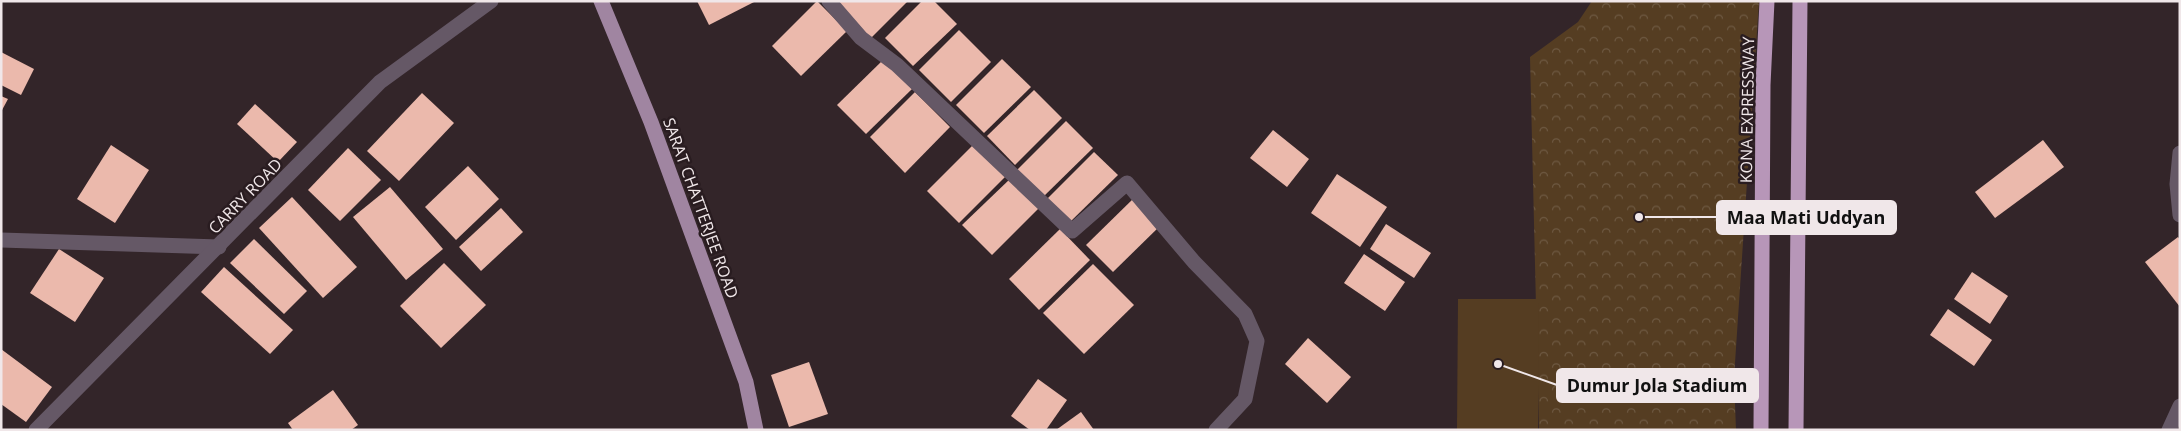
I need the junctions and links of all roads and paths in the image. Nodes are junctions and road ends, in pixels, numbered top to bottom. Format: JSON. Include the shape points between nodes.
{"nodes":[{"id":1,"x":491,"y":1,"type":"edge"},
{"id":2,"x":602,"y":1,"type":"edge"},
{"id":3,"x":828,"y":1,"type":"edge"},
{"id":4,"x":1767,"y":1,"type":"edge"},
{"id":5,"x":1800,"y":1,"type":"edge"},
{"id":6,"x":2180,"y":153,"type":"edge"},
{"id":7,"x":2180,"y":215,"type":"edge"},
{"id":8,"x":1,"y":240,"type":"edge"},
{"id":9,"x":219,"y":247,"type":"junction"},
{"id":10,"x":2180,"y":406,"type":"edge"},
{"id":11,"x":36,"y":430,"type":"edge"},
{"id":12,"x":756,"y":430,"type":"edge"},
{"id":13,"x":1216,"y":430,"type":"edge"},
{"id":14,"x":1760,"y":430,"type":"edge"},
{"id":15,"x":1796,"y":430,"type":"edge"},
{"id":16,"x":2169,"y":430,"type":"edge"}],
"edges":[{"from":1,"to":9,"type":"street","name":"CARRY ROAD","via":[[380,82]]},
{"from":2,"to":12,"type":"main road","name":"SARAT CHATTERJEE ROAD","via":[[652,122],[746,382]]},
{"from":3,"to":13,"type":"street","via":[[861,38],[897,65],[1072,231],[1127,183],[1194,262],[1246,314],[1257,341],[1245,399]]},
{"from":4,"to":14,"type":"highway","name":"KONA EXPRESSWAY","via":[[1763,85]]},
{"from":5,"to":15,"type":"highway"},
{"from":6,"to":7,"type":"street","via":[[2177,184]]},
{"from":8,"to":9,"type":"street"},
{"from":9,"to":11,"type":"street","name":"CARRY ROAD"},
{"from":10,"to":16,"type":"street"}]}
